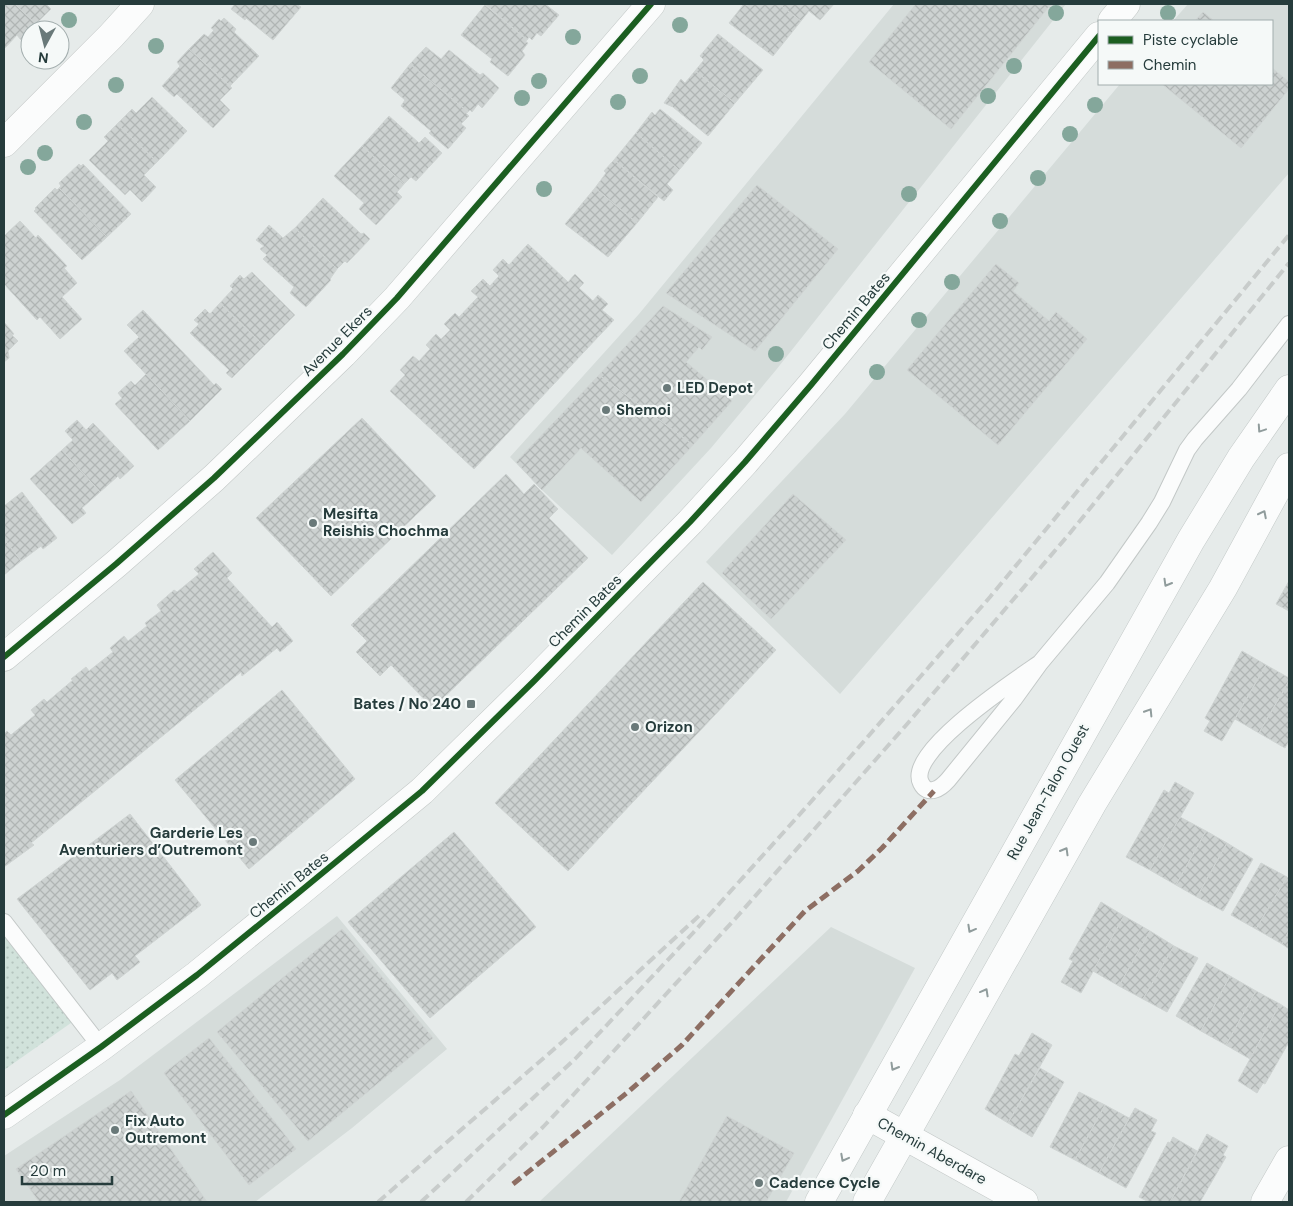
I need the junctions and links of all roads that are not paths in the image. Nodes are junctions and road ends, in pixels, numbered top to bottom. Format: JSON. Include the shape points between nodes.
{"nodes":[{"id":1,"x":140,"y":4,"type":"edge"},
{"id":2,"x":651,"y":4,"type":"edge"},
{"id":3,"x":1126,"y":4,"type":"edge"},
{"id":4,"x":1113,"y":20,"type":"edge"},
{"id":5,"x":1098,"y":37,"type":"edge"},
{"id":6,"x":4,"y":143,"type":"edge"},
{"id":7,"x":1289,"y":324,"type":"edge"},
{"id":8,"x":1289,"y":389,"type":"edge"},
{"id":9,"x":1289,"y":467,"type":"edge"},
{"id":10,"x":4,"y":657,"type":"edge"},
{"id":11,"x":1040,"y":663,"type":"junction"},
{"id":12,"x":4,"y":922,"type":"edge"},
{"id":13,"x":101,"y":1047,"type":"junction"},
{"id":14,"x":4,"y":1115,"type":"edge"},
{"id":15,"x":867,"y":1115,"type":"junction"},
{"id":16,"x":904,"y":1136,"type":"junction"},
{"id":17,"x":1289,"y":1160,"type":"edge"},
{"id":18,"x":819,"y":1202,"type":"edge"},
{"id":19,"x":867,"y":1202,"type":"edge"},
{"id":20,"x":1024,"y":1202,"type":"edge"},
{"id":21,"x":1266,"y":1202,"type":"edge"}],
"edges":[{"from":1,"to":6,"type":"street"},
{"from":2,"to":10,"type":"street","name":"Avenue Ekers","via":[[397,298],[343,354],[214,478]]},
{"from":3,"to":4,"type":"street"},
{"from":5,"to":13,"type":"street","name":"Chemin Bates","via":[[745,462],[554,660],[422,791],[197,976]]},
{"from":7,"to":11,"type":"lane","via":[[1195,439],[1162,502],[1133,547]]},
{"from":8,"to":15,"type":"street","name":"Rue Jean-Talon Ouest","one_way":true,"via":[[1191,540]]},
{"from":16,"to":9,"type":"street","one_way":true,"via":[[1092,804],[1219,596]]},
{"from":11,"to":11,"type":"lane","via":[[991,697],[941,740],[920,770],[922,787],[934,790],[948,780]]},
{"from":12,"to":13,"type":"lane"},
{"from":13,"to":14,"type":"street","name":"Chemin Bates"},
{"from":15,"to":16,"type":"street","name":"Chemin Aberdare"},
{"from":15,"to":18,"type":"street","name":"Rue Jean-Talon Ouest","one_way":true},
{"from":16,"to":19,"type":"street"},
{"from":16,"to":20,"type":"street","name":"Chemin Aberdare"},
{"from":17,"to":21,"type":"street"}]}
